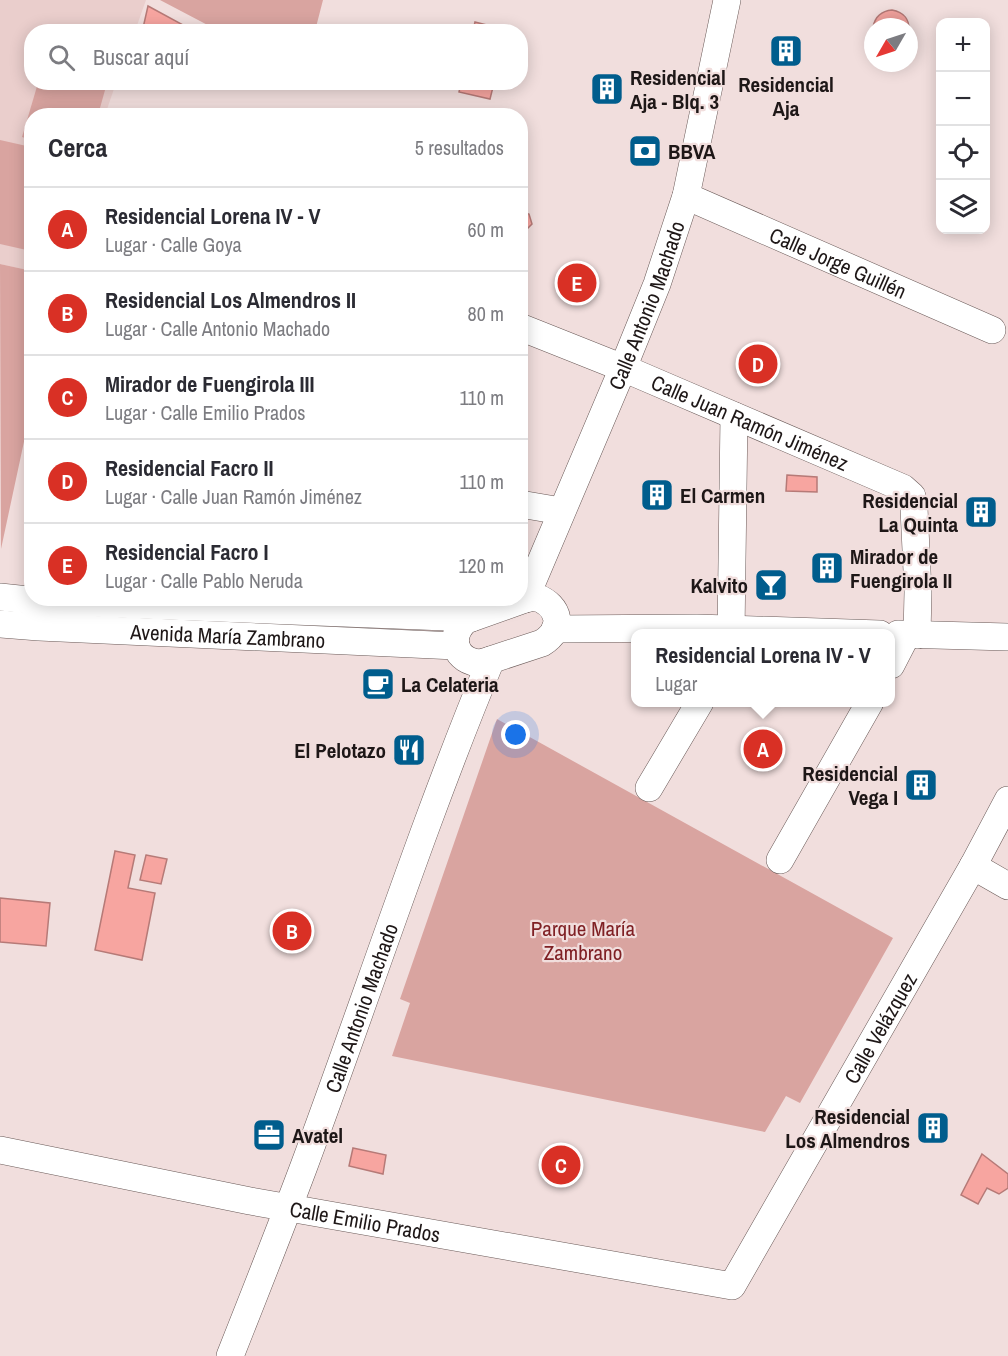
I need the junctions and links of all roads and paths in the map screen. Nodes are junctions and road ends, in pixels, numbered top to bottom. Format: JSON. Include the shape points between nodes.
{"nodes":[{"id":1,"x":727,"y":0,"type":"edge"},
{"id":2,"x":686,"y":196,"type":"junction"},
{"id":3,"x":528,"y":330,"type":"edge"},
{"id":4,"x":992,"y":330,"type":"dead end"},
{"id":5,"x":623,"y":368,"type":"junction"},
{"id":6,"x":734,"y":416,"type":"junction"},
{"id":7,"x":528,"y":505,"type":"edge"},
{"id":8,"x":561,"y":511,"type":"junction"},
{"id":9,"x":528,"y":592,"type":"edge"},
{"id":10,"x":0,"y":597,"type":"edge"},
{"id":11,"x":528,"y":598,"type":"edge"},
{"id":12,"x":24,"y":599,"type":"edge"},
{"id":13,"x":322,"y":606,"type":"edge"},
{"id":14,"x":505,"y":606,"type":"edge"},
{"id":15,"x":471,"y":618,"type":"junction"},
{"id":16,"x":0,"y":624,"type":"edge"},
{"id":17,"x":555,"y":629,"type":"junction"},
{"id":18,"x":694,"y":629,"type":"edge"},
{"id":19,"x":731,"y":629,"type":"edge"},
{"id":20,"x":905,"y":634,"type":"edge"},
{"id":21,"x":1008,"y":637,"type":"edge"},
{"id":22,"x":456,"y":646,"type":"junction"},
{"id":23,"x":895,"y":656,"type":"edge"},
{"id":24,"x":491,"y":660,"type":"junction"},
{"id":25,"x":697,"y":707,"type":"edge"},
{"id":26,"x":867,"y":707,"type":"edge"},
{"id":27,"x":649,"y":788,"type":"dead end"},
{"id":28,"x":1008,"y":800,"type":"edge"},
{"id":29,"x":780,"y":860,"type":"dead end"},
{"id":30,"x":973,"y":866,"type":"junction"},
{"id":31,"x":1008,"y":886,"type":"edge"},
{"id":32,"x":0,"y":1150,"type":"edge"},
{"id":33,"x":288,"y":1208,"type":"junction"},
{"id":34,"x":732,"y":1286,"type":"joint"},
{"id":35,"x":230,"y":1356,"type":"edge"}],
"edges":[{"from":1,"to":2,"type":"street","name":"Calle Antonio Machado"},
{"from":2,"to":4,"type":"street","name":"Calle Jorge Guillén"},
{"from":2,"to":5,"type":"street","name":"Calle Antonio Machado","via":[[657,284]]},
{"from":3,"to":5,"type":"street","name":"Calle Juan Ramón Jiménez"},
{"from":5,"to":6,"type":"street","name":"Calle Juan Ramón Jiménez"},
{"from":5,"to":8,"type":"street","name":"Calle Antonio Machado"},
{"from":6,"to":19,"type":"street"},
{"from":6,"to":20,"type":"street","name":"Calle Juan Ramón Jiménez","via":[[912,495],[918,592]]},
{"from":7,"to":8,"type":"street"},
{"from":8,"to":9,"type":"street","name":"Calle Antonio Machado"},
{"from":10,"to":12,"type":"street","name":"Avenida María Zambrano"},
{"from":11,"to":17,"type":"street","via":[[536,597],[551,605],[557,619]]},
{"from":13,"to":15,"type":"street","name":"Avenida María Zambrano"},
{"from":14,"to":15,"type":"street"},
{"from":15,"to":22,"type":"street","via":[[456,632]]},
{"from":16,"to":22,"type":"street","name":"Avenida María Zambrano"},
{"from":17,"to":18,"type":"street"},
{"from":17,"to":24,"type":"street","via":[[542,643]]},
{"from":20,"to":21,"type":"street"},
{"from":20,"to":23,"type":"street"},
{"from":22,"to":24,"type":"street","via":[[473,663]]},
{"from":24,"to":33,"type":"street","name":"Calle Antonio Machado","via":[[414,858]]},
{"from":25,"to":27,"type":"street"},
{"from":26,"to":29,"type":"street"},
{"from":28,"to":30,"type":"street","name":"Calle Velázquez"},
{"from":30,"to":31,"type":"street"},
{"from":30,"to":34,"type":"street","name":"Calle Velázquez"},
{"from":32,"to":33,"type":"street","name":"Calle Emilio Prados"},
{"from":33,"to":34,"type":"street","name":"Calle Emilio Prados"},
{"from":33,"to":35,"type":"street","name":"Calle Antonio Machado"}]}
